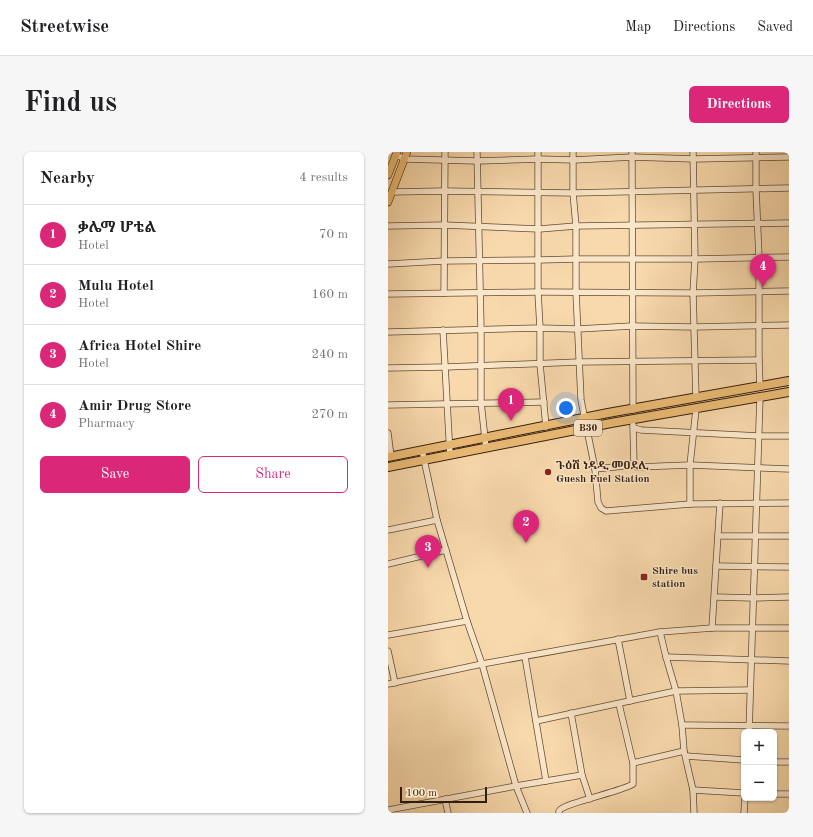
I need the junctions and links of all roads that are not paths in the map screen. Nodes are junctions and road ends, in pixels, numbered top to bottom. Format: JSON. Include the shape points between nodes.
{"nodes":[{"id":1,"x":444,"y":152,"type":"edge"},
{"id":2,"x":476,"y":152,"type":"edge"},
{"id":3,"x":538,"y":152,"type":"edge"},
{"id":4,"x":573,"y":152,"type":"edge"},
{"id":5,"x":693,"y":152,"type":"edge"},
{"id":6,"x":396,"y":154,"type":"edge"},
{"id":7,"x":406,"y":155,"type":"edge"},
{"id":8,"x":632,"y":155,"type":"edge"},
{"id":9,"x":756,"y":155,"type":"edge"},
{"id":10,"x":789,"y":157,"type":"edge"},
{"id":11,"x":538,"y":159,"type":"junction"},
{"id":12,"x":694,"y":159,"type":"junction"},
{"id":13,"x":444,"y":160,"type":"junction"},
{"id":14,"x":574,"y":160,"type":"junction"},
{"id":15,"x":477,"y":161,"type":"junction"},
{"id":16,"x":388,"y":175,"type":"edge"},
{"id":17,"x":789,"y":188,"type":"edge"},
{"id":18,"x":756,"y":189,"type":"junction"},
{"id":19,"x":444,"y":191,"type":"junction"},
{"id":20,"x":478,"y":191,"type":"junction"},
{"id":21,"x":693,"y":191,"type":"junction"},
{"id":22,"x":392,"y":192,"type":"junction"},
{"id":23,"x":538,"y":192,"type":"junction"},
{"id":24,"x":633,"y":192,"type":"junction"},
{"id":25,"x":573,"y":193,"type":"junction"},
{"id":26,"x":388,"y":202,"type":"edge"},
{"id":27,"x":758,"y":223,"type":"junction"},
{"id":28,"x":789,"y":223,"type":"edge"},
{"id":29,"x":632,"y":225,"type":"junction"},
{"id":30,"x":693,"y":225,"type":"junction"},
{"id":31,"x":388,"y":226,"type":"edge"},
{"id":32,"x":444,"y":226,"type":"junction"},
{"id":33,"x":576,"y":226,"type":"junction"},
{"id":34,"x":478,"y":227,"type":"junction"},
{"id":35,"x":539,"y":229,"type":"junction"},
{"id":36,"x":789,"y":257,"type":"edge"},
{"id":37,"x":759,"y":258,"type":"junction"},
{"id":38,"x":576,"y":259,"type":"junction"},
{"id":39,"x":632,"y":259,"type":"junction"},
{"id":40,"x":695,"y":259,"type":"junction"},
{"id":41,"x":479,"y":260,"type":"junction"},
{"id":42,"x":538,"y":260,"type":"junction"},
{"id":43,"x":444,"y":261,"type":"junction"},
{"id":44,"x":388,"y":264,"type":"edge"},
{"id":45,"x":759,"y":291,"type":"junction"},
{"id":46,"x":789,"y":291,"type":"edge"},
{"id":47,"x":538,"y":292,"type":"junction"},
{"id":48,"x":576,"y":292,"type":"junction"},
{"id":49,"x":632,"y":292,"type":"junction"},
{"id":50,"x":444,"y":293,"type":"junction"},
{"id":51,"x":693,"y":293,"type":"junction"},
{"id":52,"x":388,"y":294,"type":"edge"},
{"id":53,"x":480,"y":294,"type":"junction"},
{"id":54,"x":789,"y":325,"type":"edge"},
{"id":55,"x":632,"y":326,"type":"junction"},
{"id":56,"x":760,"y":326,"type":"junction"},
{"id":57,"x":694,"y":327,"type":"junction"},
{"id":58,"x":540,"y":328,"type":"junction"},
{"id":59,"x":481,"y":329,"type":"junction"},
{"id":60,"x":578,"y":329,"type":"junction"},
{"id":61,"x":443,"y":330,"type":"junction"},
{"id":62,"x":388,"y":332,"type":"edge"},
{"id":63,"x":759,"y":360,"type":"junction"},
{"id":64,"x":632,"y":361,"type":"junction"},
{"id":65,"x":696,"y":361,"type":"junction"},
{"id":66,"x":579,"y":362,"type":"junction"},
{"id":67,"x":540,"y":364,"type":"junction"},
{"id":68,"x":481,"y":366,"type":"junction"},
{"id":69,"x":444,"y":367,"type":"junction"},
{"id":70,"x":388,"y":368,"type":"edge"},
{"id":71,"x":789,"y":381,"type":"edge"},
{"id":72,"x":760,"y":387,"type":"junction"},
{"id":73,"x":789,"y":392,"type":"edge"},
{"id":74,"x":696,"y":398,"type":"junction"},
{"id":75,"x":760,"y":398,"type":"junction"},
{"id":76,"x":481,"y":402,"type":"junction"},
{"id":77,"x":544,"y":402,"type":"junction"},
{"id":78,"x":448,"y":403,"type":"junction"},
{"id":79,"x":388,"y":405,"type":"edge"},
{"id":80,"x":696,"y":409,"type":"junction"},
{"id":81,"x":633,"y":410,"type":"junction"},
{"id":82,"x":584,"y":418,"type":"junction"},
{"id":83,"x":557,"y":424,"type":"junction"},
{"id":84,"x":633,"y":424,"type":"junction"},
{"id":85,"x":546,"y":426,"type":"junction"},
{"id":86,"x":586,"y":429,"type":"junction"},
{"id":87,"x":388,"y":433,"type":"edge"},
{"id":88,"x":693,"y":433,"type":"junction"},
{"id":89,"x":559,"y":434,"type":"junction"},
{"id":90,"x":759,"y":436,"type":"junction"},
{"id":91,"x":789,"y":436,"type":"edge"},
{"id":92,"x":484,"y":439,"type":"junction"},
{"id":93,"x":449,"y":444,"type":"junction"},
{"id":94,"x":486,"y":448,"type":"junction"},
{"id":95,"x":422,"y":450,"type":"junction"},
{"id":96,"x":450,"y":455,"type":"junction"},
{"id":97,"x":389,"y":457,"type":"edge"},
{"id":98,"x":423,"y":460,"type":"junction"},
{"id":99,"x":634,"y":465,"type":"junction"},
{"id":100,"x":690,"y":465,"type":"junction"},
{"id":101,"x":388,"y":467,"type":"edge"},
{"id":102,"x":757,"y":468,"type":"junction"},
{"id":103,"x":595,"y":469,"type":"junction"},
{"id":104,"x":789,"y":469,"type":"edge"},
{"id":105,"x":720,"y":503,"type":"junction"},
{"id":106,"x":756,"y":503,"type":"junction"},
{"id":107,"x":690,"y":504,"type":"junction"},
{"id":108,"x":789,"y":504,"type":"edge"},
{"id":109,"x":437,"y":520,"type":"junction"},
{"id":110,"x":388,"y":530,"type":"edge"},
{"id":111,"x":718,"y":536,"type":"junction"},
{"id":112,"x":789,"y":536,"type":"edge"},
{"id":113,"x":756,"y":537,"type":"junction"},
{"id":114,"x":446,"y":550,"type":"junction"},
{"id":115,"x":388,"y":564,"type":"edge"},
{"id":116,"x":716,"y":566,"type":"junction"},
{"id":117,"x":755,"y":567,"type":"junction"},
{"id":118,"x":789,"y":567,"type":"edge"},
{"id":119,"x":715,"y":597,"type":"junction"},
{"id":120,"x":789,"y":597,"type":"edge"},
{"id":121,"x":753,"y":598,"type":"junction"},
{"id":122,"x":467,"y":621,"type":"junction"},
{"id":123,"x":712,"y":628,"type":"junction"},
{"id":124,"x":753,"y":628,"type":"junction"},
{"id":125,"x":789,"y":628,"type":"edge"},
{"id":126,"x":660,"y":632,"type":"junction"},
{"id":127,"x":388,"y":635,"type":"edge"},
{"id":128,"x":618,"y":639,"type":"junction"},
{"id":129,"x":388,"y":651,"type":"edge"},
{"id":130,"x":525,"y":657,"type":"junction"},
{"id":131,"x":666,"y":657,"type":"junction"},
{"id":132,"x":752,"y":661,"type":"junction"},
{"id":133,"x":789,"y":661,"type":"edge"},
{"id":134,"x":482,"y":664,"type":"junction"},
{"id":135,"x":395,"y":683,"type":"junction"},
{"id":136,"x":388,"y":684,"type":"edge"},
{"id":137,"x":750,"y":690,"type":"junction"},
{"id":138,"x":676,"y":691,"type":"junction"},
{"id":139,"x":630,"y":701,"type":"junction"},
{"id":140,"x":619,"y":704,"type":"junction"},
{"id":141,"x":571,"y":714,"type":"junction"},
{"id":142,"x":536,"y":721,"type":"junction"},
{"id":143,"x":682,"y":725,"type":"junction"},
{"id":144,"x":750,"y":725,"type":"junction"},
{"id":145,"x":789,"y":726,"type":"edge"},
{"id":146,"x":749,"y":729,"type":"edge"},
{"id":147,"x":685,"y":753,"type":"junction"},
{"id":148,"x":741,"y":760,"type":"edge"},
{"id":149,"x":777,"y":762,"type":"edge"},
{"id":150,"x":789,"y":762,"type":"edge"},
{"id":151,"x":633,"y":763,"type":"junction"},
{"id":152,"x":582,"y":775,"type":"junction"},
{"id":153,"x":546,"y":781,"type":"junction"},
{"id":154,"x":516,"y":786,"type":"junction"},
{"id":155,"x":693,"y":790,"type":"junction"},
{"id":156,"x":741,"y":793,"type":"edge"},
{"id":157,"x":777,"y":794,"type":"edge"},
{"id":158,"x":789,"y":794,"type":"edge"},
{"id":159,"x":445,"y":799,"type":"junction"},
{"id":160,"x":590,"y":799,"type":"junction"},
{"id":161,"x":745,"y":801,"type":"edge"},
{"id":162,"x":388,"y":810,"type":"edge"},
{"id":163,"x":448,"y":813,"type":"edge"},
{"id":164,"x":527,"y":813,"type":"edge"},
{"id":165,"x":559,"y":813,"type":"edge"},
{"id":166,"x":694,"y":813,"type":"edge"},
{"id":167,"x":744,"y":813,"type":"edge"}],
"edges":[{"from":1,"to":13,"type":"street"},
{"from":2,"to":15,"type":"street"},
{"from":3,"to":11,"type":"street"},
{"from":4,"to":14,"type":"street"},
{"from":5,"to":12,"type":"street"},
{"from":6,"to":7,"type":"street"},
{"from":6,"to":16,"type":"main road"},
{"from":7,"to":13,"type":"street"},
{"from":7,"to":22,"type":"main road"},
{"from":8,"to":12,"type":"street"},
{"from":8,"to":14,"type":"street"},
{"from":8,"to":24,"type":"street"},
{"from":9,"to":10,"type":"street"},
{"from":9,"to":12,"type":"street"},
{"from":9,"to":18,"type":"street"},
{"from":11,"to":14,"type":"street"},
{"from":11,"to":15,"type":"street"},
{"from":11,"to":23,"type":"street"},
{"from":12,"to":21,"type":"street"},
{"from":13,"to":15,"type":"street"},
{"from":13,"to":19,"type":"street"},
{"from":14,"to":25,"type":"street"},
{"from":15,"to":20,"type":"street"},
{"from":17,"to":18,"type":"street"},
{"from":18,"to":21,"type":"street"},
{"from":18,"to":27,"type":"street"},
{"from":19,"to":20,"type":"street"},
{"from":19,"to":22,"type":"street"},
{"from":19,"to":32,"type":"street"},
{"from":20,"to":23,"type":"street"},
{"from":20,"to":34,"type":"street"},
{"from":21,"to":24,"type":"street"},
{"from":21,"to":30,"type":"street"},
{"from":22,"to":26,"type":"main road"},
{"from":23,"to":25,"type":"street"},
{"from":23,"to":35,"type":"street"},
{"from":24,"to":25,"type":"street"},
{"from":24,"to":29,"type":"street"},
{"from":25,"to":33,"type":"street"},
{"from":27,"to":28,"type":"street"},
{"from":27,"to":30,"type":"street"},
{"from":27,"to":37,"type":"street"},
{"from":29,"to":30,"type":"street"},
{"from":29,"to":33,"type":"street"},
{"from":29,"to":39,"type":"street"},
{"from":30,"to":40,"type":"street"},
{"from":31,"to":32,"type":"street"},
{"from":32,"to":34,"type":"street"},
{"from":32,"to":43,"type":"street"},
{"from":33,"to":35,"type":"street"},
{"from":33,"to":38,"type":"street"},
{"from":34,"to":35,"type":"street"},
{"from":34,"to":41,"type":"street"},
{"from":35,"to":42,"type":"street"},
{"from":36,"to":37,"type":"street"},
{"from":37,"to":40,"type":"street"},
{"from":37,"to":45,"type":"street"},
{"from":38,"to":39,"type":"street"},
{"from":38,"to":42,"type":"street"},
{"from":38,"to":48,"type":"street"},
{"from":39,"to":40,"type":"street"},
{"from":39,"to":49,"type":"street"},
{"from":40,"to":51,"type":"street"},
{"from":41,"to":42,"type":"street"},
{"from":41,"to":43,"type":"street"},
{"from":41,"to":53,"type":"street"},
{"from":42,"to":47,"type":"street"},
{"from":43,"to":44,"type":"street"},
{"from":43,"to":50,"type":"street"},
{"from":45,"to":46,"type":"street"},
{"from":45,"to":51,"type":"street"},
{"from":45,"to":56,"type":"street"},
{"from":47,"to":48,"type":"street"},
{"from":47,"to":53,"type":"street"},
{"from":47,"to":58,"type":"street"},
{"from":48,"to":49,"type":"street"},
{"from":48,"to":60,"type":"street"},
{"from":49,"to":51,"type":"street"},
{"from":49,"to":55,"type":"street"},
{"from":50,"to":52,"type":"street"},
{"from":50,"to":53,"type":"street"},
{"from":51,"to":57,"type":"street"},
{"from":53,"to":59,"type":"street"},
{"from":54,"to":56,"type":"street"},
{"from":55,"to":57,"type":"street"},
{"from":55,"to":60,"type":"street"},
{"from":55,"to":64,"type":"street"},
{"from":56,"to":57,"type":"street"},
{"from":56,"to":63,"type":"street"},
{"from":57,"to":65,"type":"street"},
{"from":58,"to":59,"type":"street"},
{"from":58,"to":60,"type":"street"},
{"from":58,"to":67,"type":"street"},
{"from":59,"to":61,"type":"street"},
{"from":59,"to":68,"type":"street"},
{"from":60,"to":66,"type":"street"},
{"from":61,"to":62,"type":"street"},
{"from":61,"to":69,"type":"street"},
{"from":63,"to":65,"type":"street"},
{"from":63,"to":72,"type":"street"},
{"from":64,"to":65,"type":"street"},
{"from":64,"to":66,"type":"street"},
{"from":64,"to":81,"type":"street"},
{"from":65,"to":74,"type":"street"},
{"from":66,"to":67,"type":"street"},
{"from":66,"to":82,"type":"street"},
{"from":67,"to":68,"type":"street"},
{"from":67,"to":77,"type":"street"},
{"from":68,"to":69,"type":"street"},
{"from":68,"to":76,"type":"street"},
{"from":69,"to":70,"type":"street"},
{"from":69,"to":78,"type":"street"},
{"from":71,"to":72,"type":"highway","number":"B30"},
{"from":72,"to":74,"type":"highway","number":"B30"},
{"from":73,"to":75,"type":"highway","number":"B30"},
{"from":74,"to":81,"type":"highway","number":"B30"},
{"from":75,"to":80,"type":"highway","number":"B30"},
{"from":75,"to":90,"type":"street"},
{"from":76,"to":77,"type":"street"},
{"from":76,"to":78,"type":"street"},
{"from":76,"to":92,"type":"street"},
{"from":77,"to":85,"type":"street"},
{"from":78,"to":79,"type":"street"},
{"from":78,"to":93,"type":"street"},
{"from":80,"to":84,"type":"highway","number":"B30"},
{"from":80,"to":88,"type":"street"},
{"from":81,"to":82,"type":"highway","number":"B30"},
{"from":82,"to":83,"type":"highway","number":"B30"},
{"from":82,"to":86,"type":"street"},
{"from":83,"to":85,"type":"highway","number":"B30"},
{"from":83,"to":89,"type":"highway"},
{"from":84,"to":86,"type":"highway","number":"B30"},
{"from":84,"to":88,"type":"street","via":[[641,430]]},
{"from":84,"to":99,"type":"street"},
{"from":85,"to":92,"type":"highway","number":"B30"},
{"from":86,"to":89,"type":"highway","number":"B30"},
{"from":86,"to":103,"type":"street"},
{"from":87,"to":97,"type":"street"},
{"from":88,"to":90,"type":"street"},
{"from":88,"to":100,"type":"street"},
{"from":89,"to":94,"type":"highway","number":"B30"},
{"from":90,"to":91,"type":"street"},
{"from":90,"to":102,"type":"street"},
{"from":92,"to":93,"type":"highway","number":"B30"},
{"from":92,"to":94,"type":"street"},
{"from":93,"to":95,"type":"highway","number":"B30"},
{"from":93,"to":96,"type":"street"},
{"from":94,"to":96,"type":"highway","number":"B30"},
{"from":95,"to":97,"type":"highway","number":"B30"},
{"from":95,"to":98,"type":"street"},
{"from":96,"to":98,"type":"highway","number":"B30"},
{"from":98,"to":101,"type":"highway","number":"B30"},
{"from":98,"to":109,"type":"street"},
{"from":99,"to":100,"type":"street"},
{"from":99,"to":103,"type":"street"},
{"from":100,"to":102,"type":"street"},
{"from":100,"to":107,"type":"street"},
{"from":102,"to":104,"type":"street"},
{"from":102,"to":106,"type":"street"},
{"from":103,"to":107,"type":"street","via":[[598,502],[606,511]]},
{"from":105,"to":106,"type":"street"},
{"from":105,"to":107,"type":"street"},
{"from":105,"to":111,"type":"street"},
{"from":106,"to":108,"type":"street"},
{"from":106,"to":113,"type":"street"},
{"from":109,"to":110,"type":"street"},
{"from":109,"to":114,"type":"street"},
{"from":111,"to":113,"type":"street"},
{"from":111,"to":116,"type":"street"},
{"from":112,"to":113,"type":"street"},
{"from":113,"to":117,"type":"street"},
{"from":114,"to":115,"type":"street"},
{"from":114,"to":122,"type":"street"},
{"from":116,"to":117,"type":"street"},
{"from":116,"to":119,"type":"street"},
{"from":117,"to":118,"type":"street"},
{"from":117,"to":121,"type":"street"},
{"from":119,"to":121,"type":"street"},
{"from":119,"to":123,"type":"street"},
{"from":120,"to":121,"type":"street"},
{"from":121,"to":124,"type":"street"},
{"from":122,"to":127,"type":"street"},
{"from":122,"to":134,"type":"street"},
{"from":123,"to":124,"type":"street"},
{"from":123,"to":126,"type":"street"},
{"from":124,"to":125,"type":"street"},
{"from":124,"to":132,"type":"street"},
{"from":126,"to":128,"type":"street"},
{"from":126,"to":131,"type":"street"},
{"from":128,"to":130,"type":"street"},
{"from":128,"to":139,"type":"street"},
{"from":129,"to":135,"type":"street"},
{"from":130,"to":134,"type":"street"},
{"from":130,"to":142,"type":"street"},
{"from":131,"to":132,"type":"street"},
{"from":131,"to":138,"type":"street"},
{"from":132,"to":133,"type":"street"},
{"from":132,"to":137,"type":"street"},
{"from":134,"to":135,"type":"street"},
{"from":134,"to":154,"type":"street"},
{"from":135,"to":136,"type":"street"},
{"from":137,"to":138,"type":"street"},
{"from":137,"to":144,"type":"street"},
{"from":138,"to":139,"type":"street"},
{"from":138,"to":143,"type":"street"},
{"from":139,"to":140,"type":"street"},
{"from":140,"to":141,"type":"street"},
{"from":140,"to":151,"type":"street"},
{"from":141,"to":142,"type":"street"},
{"from":141,"to":152,"type":"street"},
{"from":142,"to":153,"type":"street"},
{"from":143,"to":144,"type":"street"},
{"from":143,"to":147,"type":"street"},
{"from":144,"to":145,"type":"street"},
{"from":144,"to":146,"type":"street"},
{"from":147,"to":148,"type":"street"},
{"from":147,"to":151,"type":"street"},
{"from":147,"to":155,"type":"street"},
{"from":149,"to":150,"type":"street"},
{"from":151,"to":160,"type":"street","via":[[634,784]]},
{"from":152,"to":153,"type":"street"},
{"from":152,"to":160,"type":"street"},
{"from":153,"to":154,"type":"street"},
{"from":154,"to":159,"type":"street"},
{"from":154,"to":164,"type":"street"},
{"from":155,"to":156,"type":"street"},
{"from":155,"to":166,"type":"street"},
{"from":157,"to":158,"type":"street"},
{"from":159,"to":162,"type":"street"},
{"from":159,"to":163,"type":"street"},
{"from":160,"to":165,"type":"street","via":[[562,807]]},
{"from":161,"to":167,"type":"street"}]}
